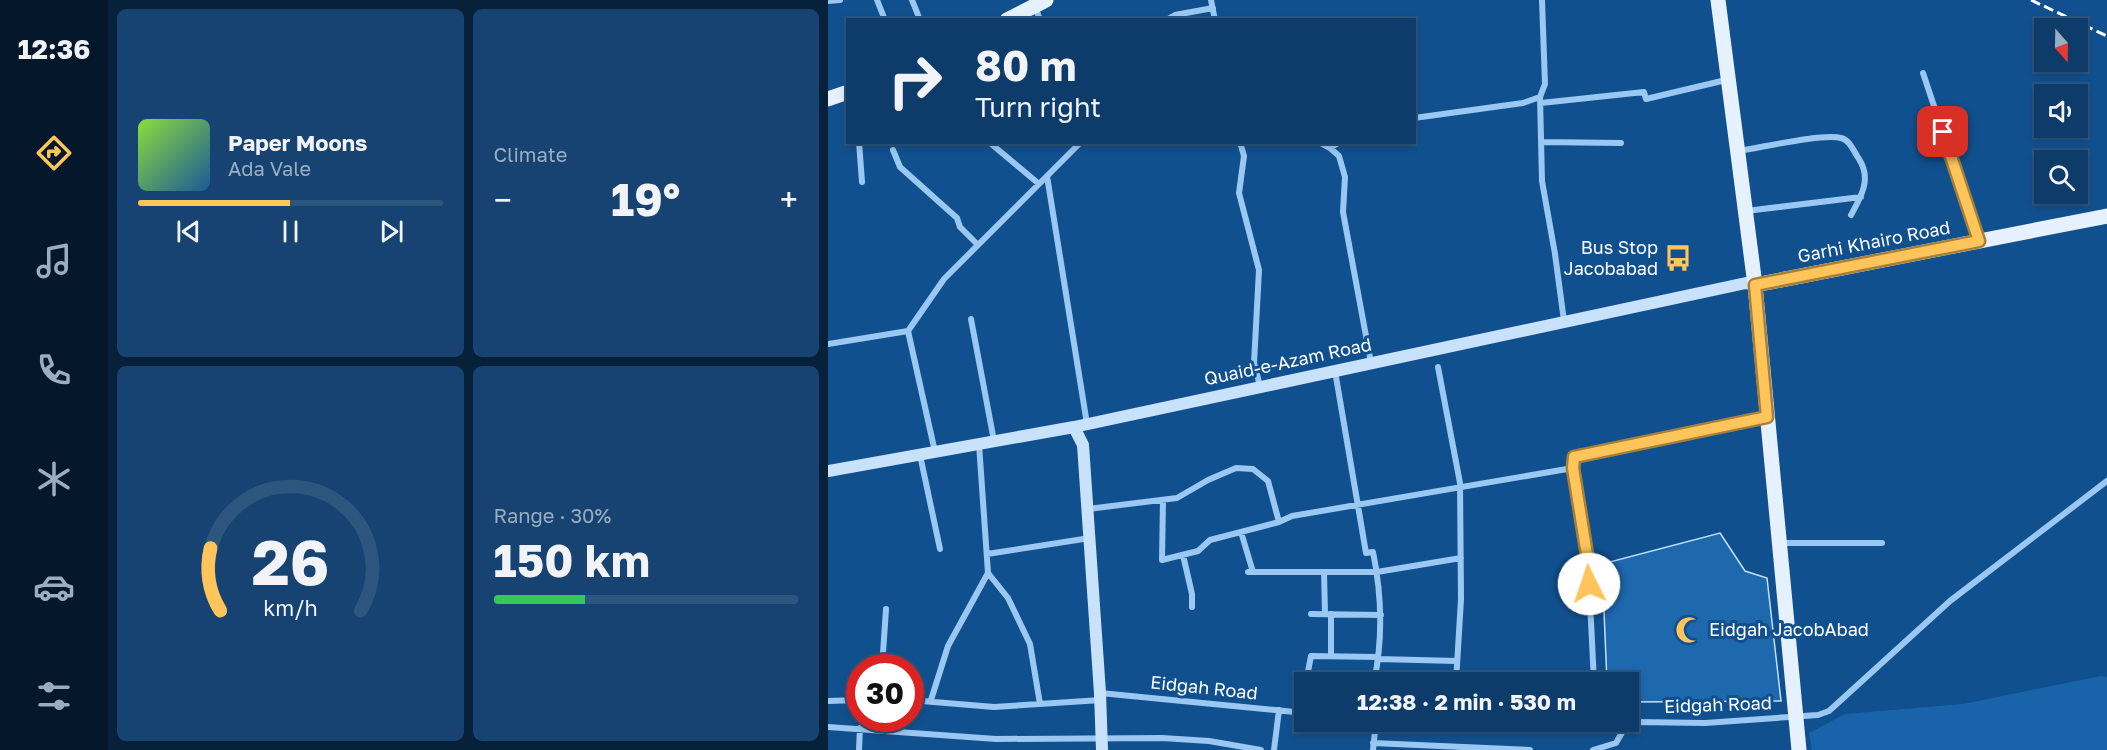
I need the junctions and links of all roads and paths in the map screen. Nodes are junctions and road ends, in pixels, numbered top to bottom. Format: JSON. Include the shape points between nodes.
{"nodes":[{"id":1,"x":840,"y":0,"type":"edge"},
{"id":2,"x":877,"y":0,"type":"edge"},
{"id":3,"x":912,"y":0,"type":"edge"},
{"id":4,"x":1211,"y":0,"type":"edge"},
{"id":5,"x":1542,"y":0,"type":"edge"},
{"id":6,"x":1718,"y":0,"type":"edge"},
{"id":7,"x":828,"y":1,"type":"edge"},
{"id":8,"x":1038,"y":6,"type":"edge"},
{"id":9,"x":1213,"y":8,"type":"junction"},
{"id":10,"x":884,"y":18,"type":"edge"},
{"id":11,"x":919,"y":18,"type":"edge"},
{"id":12,"x":1011,"y":18,"type":"edge"},
{"id":13,"x":1170,"y":18,"type":"edge"},
{"id":14,"x":1215,"y":18,"type":"edge"},
{"id":15,"x":1923,"y":73,"type":"dead end"},
{"id":16,"x":1729,"y":80,"type":"junction"},
{"id":17,"x":846,"y":93,"type":"edge"},
{"id":18,"x":828,"y":99,"type":"edge"},
{"id":19,"x":1540,"y":100,"type":"junction"},
{"id":20,"x":1416,"y":118,"type":"edge"},
{"id":21,"x":1541,"y":142,"type":"junction"},
{"id":22,"x":1621,"y":143,"type":"dead end"},
{"id":23,"x":859,"y":144,"type":"edge"},
{"id":24,"x":990,"y":144,"type":"edge"},
{"id":25,"x":1079,"y":144,"type":"edge"},
{"id":26,"x":1241,"y":144,"type":"edge"},
{"id":27,"x":1323,"y":144,"type":"edge"},
{"id":28,"x":1337,"y":144,"type":"edge"},
{"id":29,"x":1330,"y":148,"type":"junction"},
{"id":30,"x":894,"y":150,"type":"dead end"},
{"id":31,"x":1738,"y":151,"type":"junction"},
{"id":32,"x":1047,"y":176,"type":"junction"},
{"id":33,"x":862,"y":182,"type":"dead end"},
{"id":34,"x":1039,"y":184,"type":"junction"},
{"id":35,"x":1861,"y":198,"type":"junction"},
{"id":36,"x":1745,"y":211,"type":"junction"},
{"id":37,"x":1851,"y":215,"type":"dead end"},
{"id":38,"x":2107,"y":216,"type":"edge"},
{"id":39,"x":1979,"y":241,"type":"junction"},
{"id":40,"x":978,"y":245,"type":"junction"},
{"id":41,"x":1755,"y":285,"type":"junction"},
{"id":42,"x":971,"y":319,"type":"dead end"},
{"id":43,"x":1564,"y":321,"type":"junction"},
{"id":44,"x":908,"y":331,"type":"junction"},
{"id":45,"x":828,"y":344,"type":"edge"},
{"id":46,"x":1371,"y":363,"type":"junction"},
{"id":47,"x":1438,"y":368,"type":"dead end"},
{"id":48,"x":1335,"y":370,"type":"junction"},
{"id":49,"x":1260,"y":386,"type":"junction"},
{"id":50,"x":1767,"y":417,"type":"junction"},
{"id":51,"x":1087,"y":424,"type":"junction"},
{"id":52,"x":1074,"y":427,"type":"junction"},
{"id":53,"x":994,"y":441,"type":"junction"},
{"id":54,"x":979,"y":444,"type":"junction"},
{"id":55,"x":935,"y":452,"type":"junction"},
{"id":56,"x":920,"y":454,"type":"junction"},
{"id":57,"x":1573,"y":468,"type":"junction"},
{"id":58,"x":828,"y":471,"type":"edge"},
{"id":59,"x":2107,"y":481,"type":"edge"},
{"id":60,"x":1461,"y":488,"type":"junction"},
{"id":61,"x":1163,"y":500,"type":"junction"},
{"id":62,"x":1358,"y":503,"type":"junction"},
{"id":63,"x":1088,"y":509,"type":"junction"},
{"id":64,"x":1279,"y":522,"type":"junction"},
{"id":65,"x":1241,"y":532,"type":"junction"},
{"id":66,"x":1090,"y":538,"type":"junction"},
{"id":67,"x":1780,"y":543,"type":"junction"},
{"id":68,"x":1882,"y":543,"type":"dead end"},
{"id":69,"x":939,"y":549,"type":"dead end"},
{"id":70,"x":987,"y":554,"type":"junction"},
{"id":71,"x":1183,"y":555,"type":"junction"},
{"id":72,"x":1461,"y":558,"type":"junction"},
{"id":73,"x":1324,"y":572,"type":"junction"},
{"id":74,"x":1377,"y":572,"type":"junction"},
{"id":75,"x":988,"y":573,"type":"junction"},
{"id":76,"x":1192,"y":607,"type":"dead end"},
{"id":77,"x":886,"y":609,"type":"dead end"},
{"id":78,"x":1311,"y":614,"type":"dead end"},
{"id":79,"x":1328,"y":614,"type":"junction"},
{"id":80,"x":1381,"y":615,"type":"junction"},
{"id":81,"x":883,"y":654,"type":"edge"},
{"id":82,"x":1331,"y":656,"type":"junction"},
{"id":83,"x":1378,"y":658,"type":"junction"},
{"id":84,"x":1457,"y":661,"type":"junction"},
{"id":85,"x":1308,"y":672,"type":"edge"},
{"id":86,"x":1376,"y":672,"type":"edge"},
{"id":87,"x":1456,"y":672,"type":"edge"},
{"id":88,"x":1594,"y":672,"type":"edge"},
{"id":89,"x":1101,"y":697,"type":"junction"},
{"id":90,"x":828,"y":700,"type":"edge"},
{"id":91,"x":846,"y":700,"type":"edge"},
{"id":92,"x":924,"y":700,"type":"edge"},
{"id":93,"x":931,"y":700,"type":"junction"},
{"id":94,"x":1040,"y":704,"type":"junction"},
{"id":95,"x":1279,"y":710,"type":"junction"},
{"id":96,"x":1294,"y":711,"type":"edge"},
{"id":97,"x":1796,"y":717,"type":"junction"},
{"id":98,"x":1639,"y":722,"type":"edge"},
{"id":99,"x":828,"y":727,"type":"edge"},
{"id":100,"x":846,"y":728,"type":"edge"},
{"id":101,"x":860,"y":732,"type":"edge"},
{"id":102,"x":905,"y":732,"type":"edge"},
{"id":103,"x":1622,"y":732,"type":"edge"},
{"id":104,"x":1101,"y":744,"type":"edge"},
{"id":105,"x":1216,"y":746,"type":"edge"},
{"id":106,"x":1373,"y":746,"type":"edge"},
{"id":107,"x":860,"y":750,"type":"edge"},
{"id":108,"x":1261,"y":750,"type":"edge"},
{"id":109,"x":1274,"y":750,"type":"edge"},
{"id":110,"x":1530,"y":750,"type":"edge"},
{"id":111,"x":1593,"y":750,"type":"edge"},
{"id":112,"x":1799,"y":750,"type":"edge"}],
"edges":[{"from":1,"to":7,"type":"street"},
{"from":2,"to":10,"type":"street"},
{"from":3,"to":11,"type":"street"},
{"from":4,"to":9,"type":"street"},
{"from":5,"to":19,"type":"street","via":[[1545,84]]},
{"from":6,"to":16,"type":"main road"},
{"from":8,"to":12,"type":"main road"},
{"from":9,"to":13,"type":"street"},
{"from":9,"to":14,"type":"street"},
{"from":15,"to":39,"type":"street"},
{"from":16,"to":19,"type":"street","via":[[1646,99],[1644,92]]},
{"from":16,"to":31,"type":"main road"},
{"from":17,"to":18,"type":"main road"},
{"from":19,"to":20,"type":"street"},
{"from":19,"to":21,"type":"street"},
{"from":21,"to":22,"type":"street"},
{"from":21,"to":43,"type":"street","via":[[1542,181]]},
{"from":23,"to":33,"type":"street"},
{"from":24,"to":34,"type":"street"},
{"from":25,"to":32,"type":"street"},
{"from":26,"to":49,"type":"street","via":[[1244,156],[1239,193],[1259,270],[1254,363]]},
{"from":27,"to":29,"type":"street"},
{"from":28,"to":29,"type":"street"},
{"from":29,"to":46,"type":"street","via":[[1339,156],[1345,177],[1343,212]]},
{"from":30,"to":40,"type":"street","via":[[900,167],[957,218],[960,227]]},
{"from":31,"to":35,"type":"street","via":[[1842,138],[1862,164]]},
{"from":31,"to":36,"type":"main road"},
{"from":32,"to":34,"type":"street"},
{"from":32,"to":51,"type":"street"},
{"from":34,"to":40,"type":"street"},
{"from":35,"to":36,"type":"street"},
{"from":35,"to":37,"type":"street"},
{"from":36,"to":41,"type":"main road"},
{"from":38,"to":39,"type":"main road","name":"Garhi Khairo Road"},
{"from":39,"to":41,"type":"main road","name":"Garhi Khairo Road"},
{"from":40,"to":44,"type":"street","via":[[944,279]]},
{"from":41,"to":43,"type":"street","name":"Quaid-e-Azam Road","via":[[1746,283]]},
{"from":41,"to":50,"type":"main road"},
{"from":42,"to":53,"type":"street"},
{"from":43,"to":46,"type":"street","name":"Quaid-e-Azam Road"},
{"from":44,"to":45,"type":"street"},
{"from":44,"to":55,"type":"street"},
{"from":46,"to":48,"type":"street","name":"Quaid-e-Azam Road"},
{"from":47,"to":60,"type":"street"},
{"from":48,"to":49,"type":"street","name":"Quaid-e-Azam Road"},
{"from":48,"to":62,"type":"street"},
{"from":49,"to":51,"type":"street","name":"Quaid-e-Azam Road"},
{"from":50,"to":57,"type":"street","via":[[1574,457]]},
{"from":50,"to":67,"type":"main road"},
{"from":51,"to":52,"type":"street","name":"Quaid-e-Azam Road"},
{"from":52,"to":53,"type":"street","name":"Quaid-e-Azam Road"},
{"from":52,"to":63,"type":"street","via":[[1083,446]]},
{"from":53,"to":54,"type":"street","name":"Quaid-e-Azam Road"},
{"from":54,"to":55,"type":"street","name":"Quaid-e-Azam Road"},
{"from":54,"to":70,"type":"street"},
{"from":55,"to":56,"type":"street","name":"Quaid-e-Azam Road"},
{"from":56,"to":58,"type":"street","name":"Quaid-e-Azam Road"},
{"from":56,"to":69,"type":"street"},
{"from":57,"to":60,"type":"street"},
{"from":57,"to":88,"type":"street","via":[[1588,561]]},
{"from":59,"to":97,"type":"street","name":"Eidgah Road","via":[[1950,601],[1829,711]]},
{"from":60,"to":62,"type":"street"},
{"from":60,"to":72,"type":"street"},
{"from":61,"to":63,"type":"street"},
{"from":61,"to":64,"type":"street","via":[[1177,498],[1236,468],[1253,469],[1268,481]]},
{"from":61,"to":71,"type":"street","via":[[1162,560]]},
{"from":62,"to":64,"type":"street"},
{"from":62,"to":74,"type":"street","via":[[1366,553],[1373,552]]},
{"from":63,"to":66,"type":"street"},
{"from":64,"to":65,"type":"street"},
{"from":65,"to":71,"type":"street","via":[[1210,540],[1198,551]]},
{"from":65,"to":73,"type":"street","via":[[1250,572]]},
{"from":66,"to":70,"type":"street"},
{"from":66,"to":89,"type":"street"},
{"from":67,"to":68,"type":"street"},
{"from":67,"to":97,"type":"main road"},
{"from":70,"to":75,"type":"street"},
{"from":71,"to":76,"type":"street"},
{"from":72,"to":74,"type":"street"},
{"from":72,"to":84,"type":"street"},
{"from":73,"to":74,"type":"street"},
{"from":73,"to":79,"type":"street"},
{"from":74,"to":80,"type":"street"},
{"from":75,"to":93,"type":"street","via":[[948,646]]},
{"from":75,"to":94,"type":"street","via":[[1008,598],[1030,644]]},
{"from":77,"to":81,"type":"street"},
{"from":78,"to":79,"type":"street"},
{"from":79,"to":80,"type":"street"},
{"from":79,"to":82,"type":"street"},
{"from":80,"to":83,"type":"street"},
{"from":82,"to":83,"type":"street"},
{"from":82,"to":85,"type":"street","via":[[1311,656]]},
{"from":83,"to":84,"type":"street"},
{"from":83,"to":86,"type":"street"},
{"from":84,"to":87,"type":"street"},
{"from":89,"to":94,"type":"street","name":"Eidgah Road"},
{"from":89,"to":95,"type":"street","name":"Eidgah Road"},
{"from":89,"to":104,"type":"street"},
{"from":90,"to":91,"type":"street"},
{"from":92,"to":93,"type":"street","name":"Eidgah Road"},
{"from":93,"to":94,"type":"street","name":"Eidgah Road","via":[[994,706]]},
{"from":95,"to":96,"type":"street","name":"Eidgah Road"},
{"from":95,"to":109,"type":"street"},
{"from":97,"to":98,"type":"street","name":"Eidgah Road","via":[[1705,723]]},
{"from":97,"to":112,"type":"main road"},
{"from":99,"to":100,"type":"street"},
{"from":101,"to":107,"type":"street"},
{"from":102,"to":104,"type":"street"},
{"from":103,"to":111,"type":"street","via":[[1616,743]]},
{"from":104,"to":105,"type":"street","via":[[1161,738]]},
{"from":105,"to":108,"type":"street"},
{"from":106,"to":110,"type":"street"}]}
